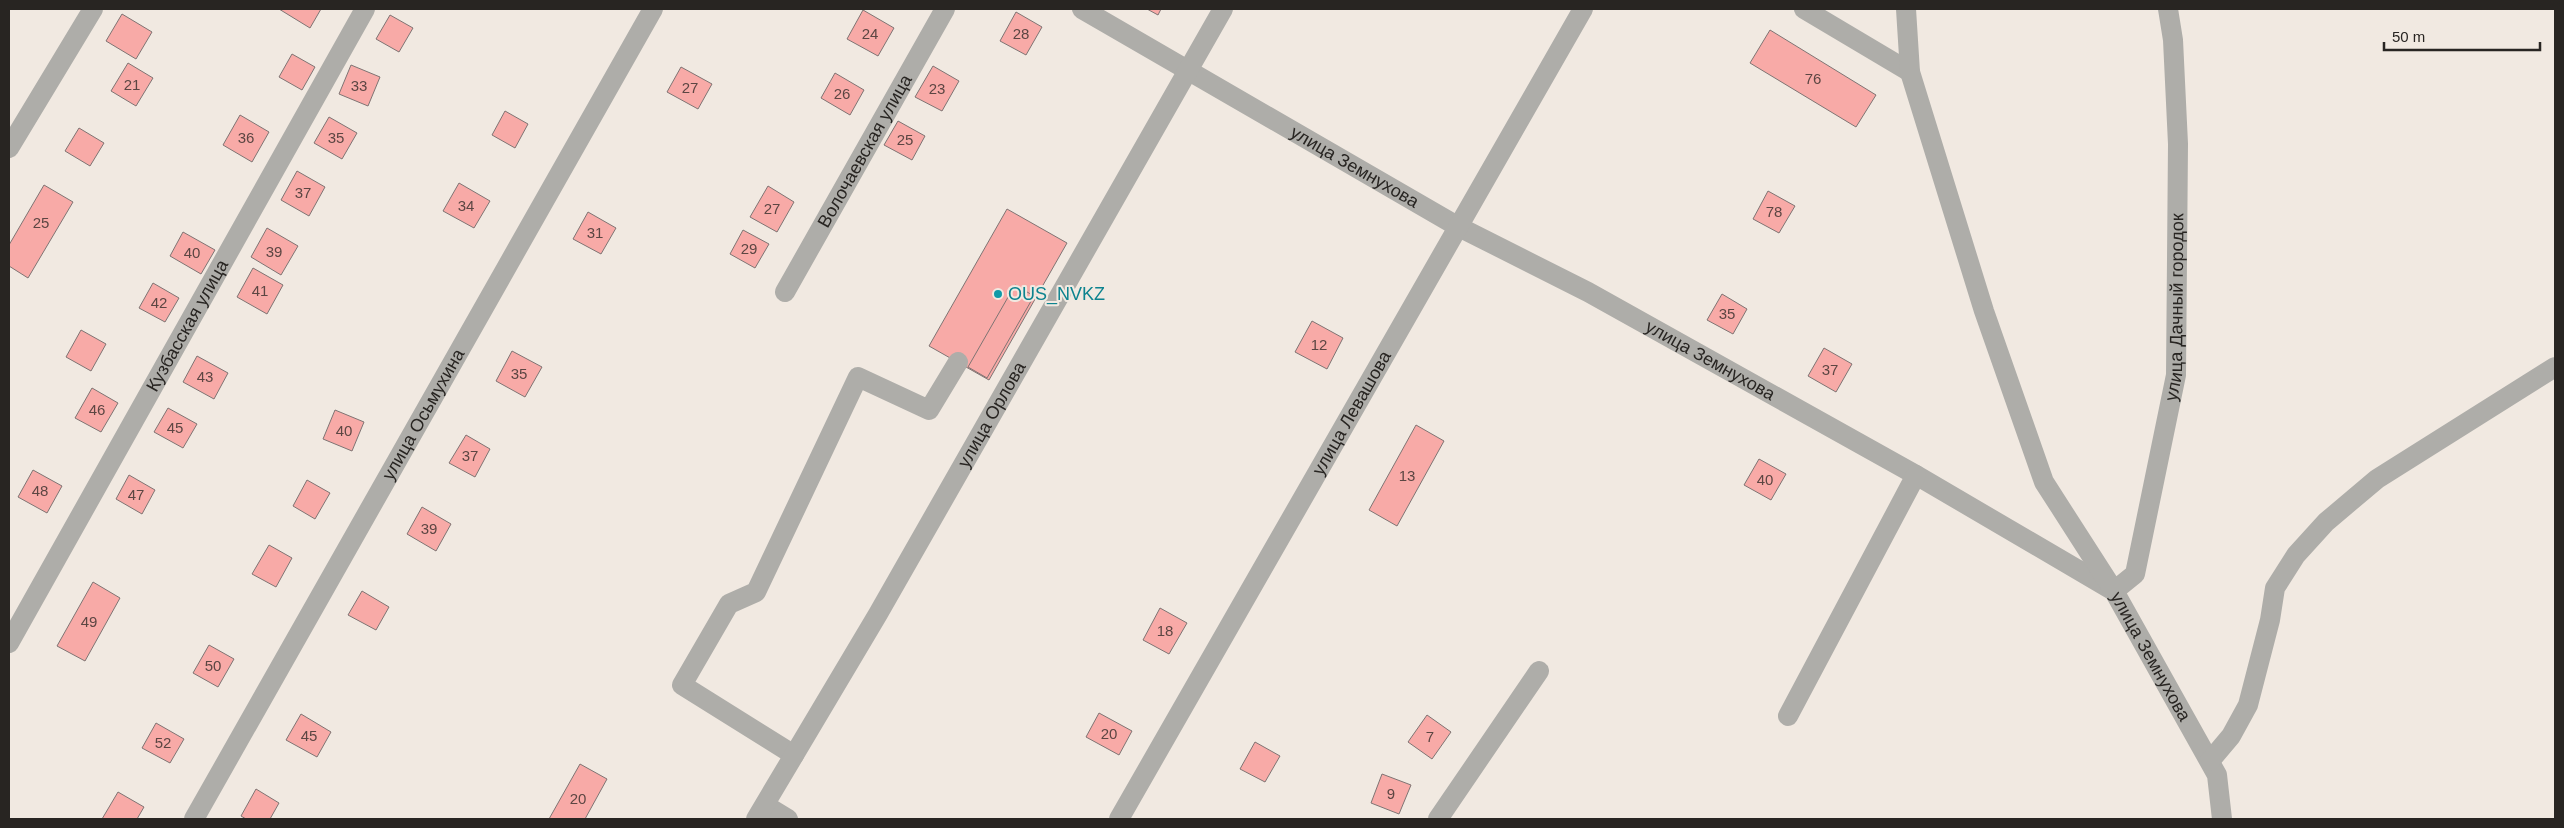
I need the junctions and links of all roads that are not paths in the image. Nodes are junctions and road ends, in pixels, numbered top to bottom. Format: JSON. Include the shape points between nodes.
{"nodes":[{"id":1,"x":93,"y":9,"type":"edge"},
{"id":2,"x":365,"y":9,"type":"edge"},
{"id":3,"x":653,"y":9,"type":"edge"},
{"id":4,"x":946,"y":9,"type":"edge"},
{"id":5,"x":1082,"y":9,"type":"edge"},
{"id":6,"x":1223,"y":9,"type":"edge"},
{"id":7,"x":1583,"y":9,"type":"edge"},
{"id":8,"x":1804,"y":9,"type":"edge"},
{"id":9,"x":1906,"y":9,"type":"edge"},
{"id":10,"x":2168,"y":9,"type":"edge"},
{"id":11,"x":1188,"y":69,"type":"junction"},
{"id":12,"x":1910,"y":72,"type":"junction"},
{"id":13,"x":9,"y":148,"type":"edge"},
{"id":14,"x":1457,"y":226,"type":"junction"},
{"id":15,"x":785,"y":292,"type":"dead end"},
{"id":16,"x":958,"y":362,"type":"dead end"},
{"id":17,"x":2555,"y":367,"type":"edge"},
{"id":18,"x":1916,"y":475,"type":"junction"},
{"id":19,"x":2114,"y":591,"type":"junction"},
{"id":20,"x":9,"y":643,"type":"edge"},
{"id":21,"x":1539,"y":671,"type":"dead end"},
{"id":22,"x":1788,"y":716,"type":"dead end"},
{"id":23,"x":794,"y":755,"type":"junction"},
{"id":24,"x":2210,"y":761,"type":"junction"},
{"id":25,"x":760,"y":812,"type":"edge"},
{"id":26,"x":194,"y":819,"type":"edge"},
{"id":27,"x":788,"y":819,"type":"edge"},
{"id":28,"x":1120,"y":819,"type":"edge"},
{"id":29,"x":1438,"y":819,"type":"edge"},
{"id":30,"x":2222,"y":819,"type":"edge"}],
"edges":[{"from":1,"to":13,"type":"street"},
{"from":2,"to":20,"type":"street","name":"Кузбасская улица"},
{"from":3,"to":26,"type":"street","name":"улица Осьмухина"},
{"from":4,"to":15,"type":"street","name":"Волочаевская улица"},
{"from":5,"to":11,"type":"street","name":"улица Земнухова"},
{"from":6,"to":11,"type":"street","name":"улица Орлова"},
{"from":7,"to":14,"type":"street","name":"улица Левашова"},
{"from":8,"to":12,"type":"street"},
{"from":9,"to":12,"type":"street"},
{"from":10,"to":19,"type":"street","name":"улица Дачный городок","via":[[2178,144],[2176,375],[2135,574]]},
{"from":11,"to":14,"type":"street","name":"улица Земнухова"},
{"from":11,"to":23,"type":"street","name":"улица Орлова","via":[[985,428]]},
{"from":12,"to":19,"type":"street","via":[[1981,302],[2044,482]]},
{"from":14,"to":18,"type":"street","name":"улица Земнухова","via":[[1588,292]]},
{"from":14,"to":28,"type":"street","name":"улица Левашова"},
{"from":16,"to":23,"type":"street","via":[[929,410],[858,377],[756,592],[729,604],[682,684]]},
{"from":17,"to":24,"type":"street","via":[[2377,479],[2326,522],[2296,555],[2275,588],[2248,705],[2232,736]]},
{"from":18,"to":19,"type":"street","name":"улица Земнухова"},
{"from":18,"to":22,"type":"street"},
{"from":19,"to":24,"type":"street","name":"улица Земнухова"},
{"from":21,"to":29,"type":"street"},
{"from":23,"to":25,"type":"street","name":"улица Орлова"},
{"from":24,"to":30,"type":"street","name":"улица Земнухова","via":[[2217,775]]},
{"from":25,"to":27,"type":"street"}]}
